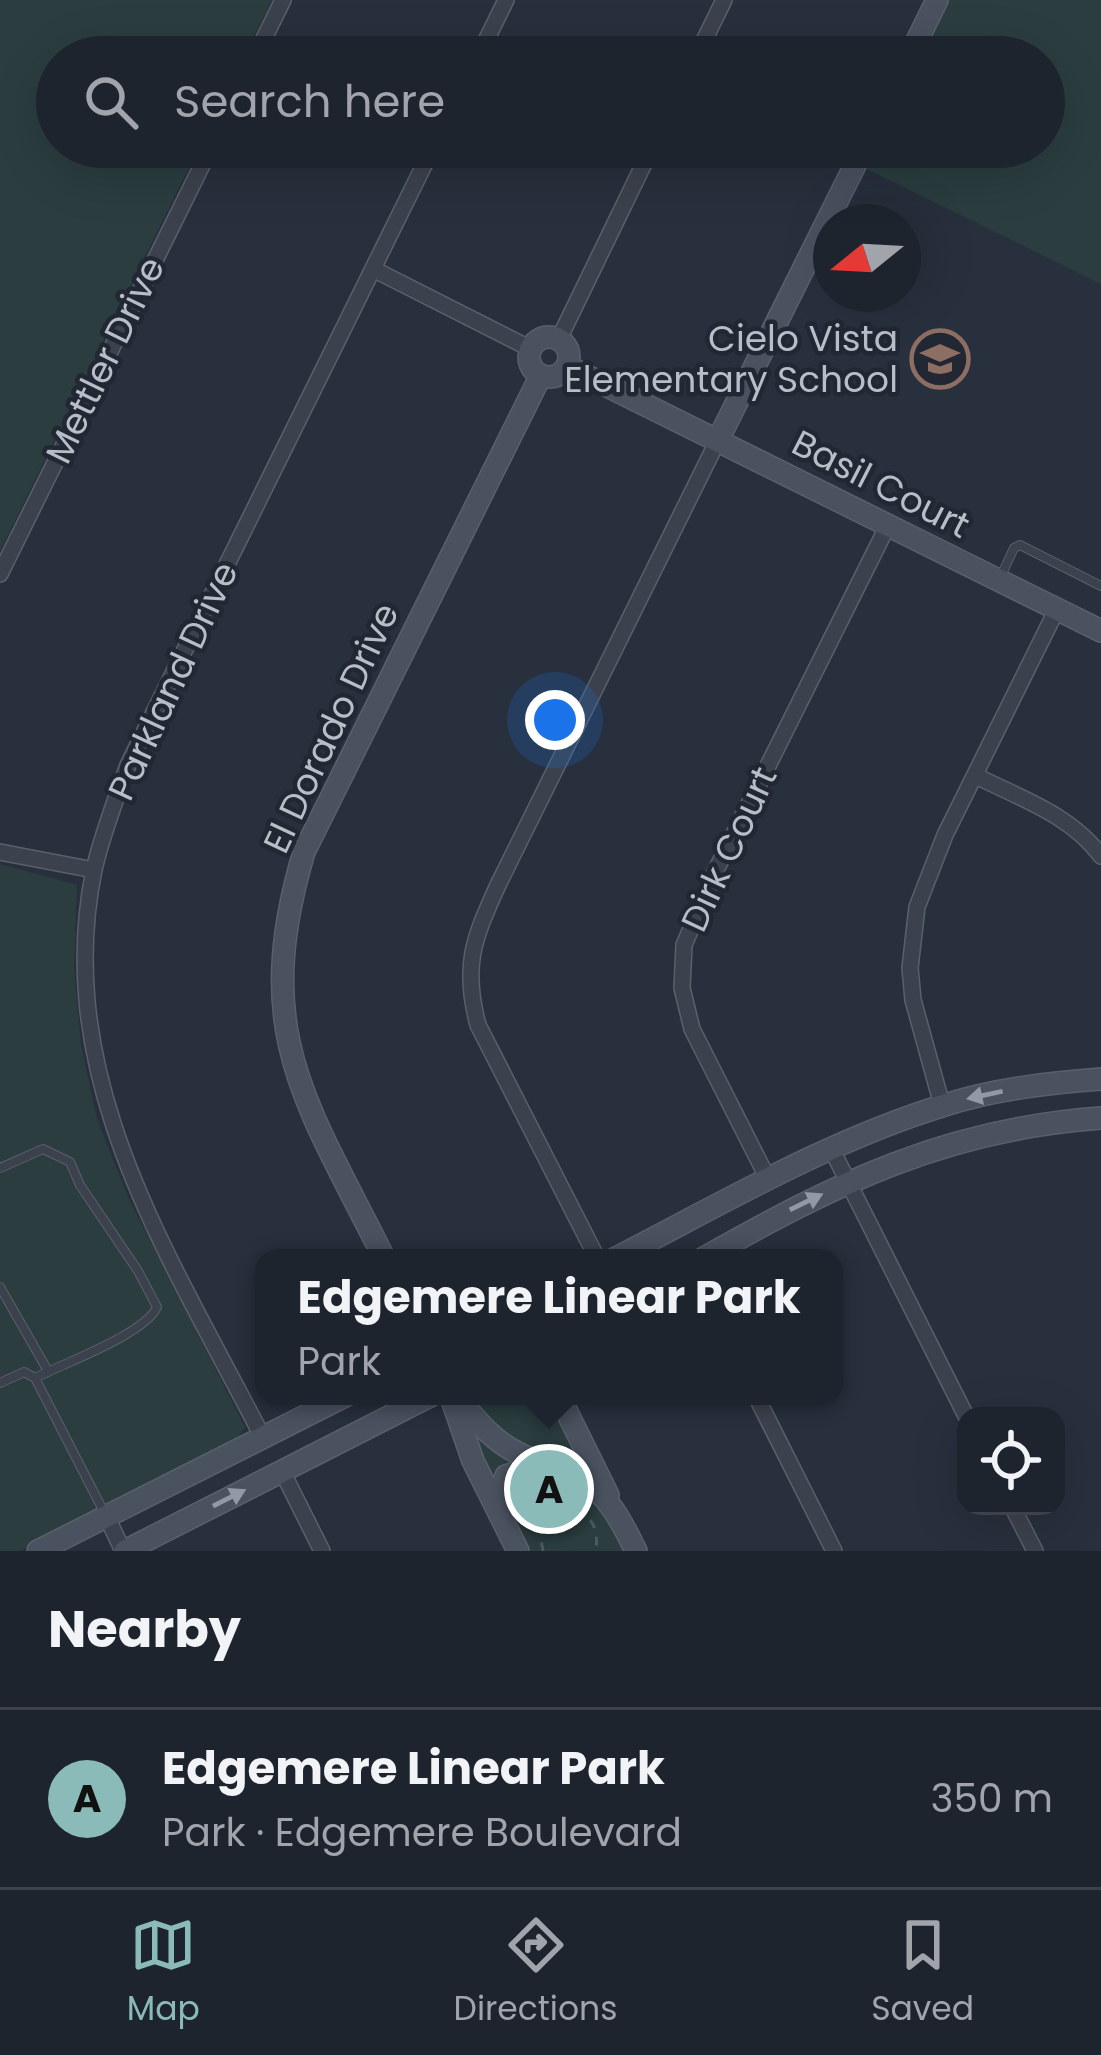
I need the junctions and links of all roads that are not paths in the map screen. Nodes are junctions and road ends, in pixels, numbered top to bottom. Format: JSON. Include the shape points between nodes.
{"nodes":[{"id":1,"x":283,"y":0,"type":"edge"},
{"id":2,"x":506,"y":0,"type":"edge"},
{"id":3,"x":724,"y":0,"type":"edge"},
{"id":4,"x":937,"y":0,"type":"edge"},
{"id":5,"x":265,"y":36,"type":"edge"},
{"id":6,"x":488,"y":36,"type":"edge"},
{"id":7,"x":706,"y":36,"type":"edge"},
{"id":8,"x":919,"y":36,"type":"edge"},
{"id":9,"x":201,"y":168,"type":"edge"},
{"id":10,"x":424,"y":168,"type":"edge"},
{"id":11,"x":642,"y":168,"type":"edge"},
{"id":12,"x":854,"y":168,"type":"edge"},
{"id":13,"x":373,"y":269,"type":"junction"},
{"id":14,"x":559,"y":339,"type":"junction"},
{"id":15,"x":531,"y":349,"type":"junction"},
{"id":16,"x":567,"y":366,"type":"junction"},
{"id":17,"x":541,"y":375,"type":"junction"},
{"id":18,"x":718,"y":440,"type":"junction"},
{"id":19,"x":888,"y":525,"type":"junction"},
{"id":20,"x":0,"y":574,"type":"edge"},
{"id":21,"x":999,"y":580,"type":"junction"},
{"id":22,"x":1101,"y":586,"type":"edge"},
{"id":23,"x":1058,"y":609,"type":"junction"},
{"id":24,"x":1101,"y":632,"type":"edge"},
{"id":25,"x":976,"y":776,"type":"junction"},
{"id":26,"x":0,"y":852,"type":"edge"},
{"id":27,"x":1101,"y":856,"type":"edge"},
{"id":28,"x":94,"y":870,"type":"junction"},
{"id":29,"x":1101,"y":1079,"type":"edge"},
{"id":30,"x":942,"y":1106,"type":"junction"},
{"id":31,"x":1101,"y":1118,"type":"edge"},
{"id":32,"x":832,"y":1150,"type":"junction"},
{"id":33,"x":0,"y":1168,"type":"edge"},
{"id":34,"x":768,"y":1179,"type":"junction"},
{"id":35,"x":848,"y":1181,"type":"junction"},
{"id":36,"x":379,"y":1249,"type":"edge"},
{"id":37,"x":592,"y":1249,"type":"edge"},
{"id":38,"x":633,"y":1249,"type":"edge"},
{"id":39,"x":721,"y":1249,"type":"edge"},
{"id":40,"x":0,"y":1287,"type":"edge"},
{"id":41,"x":48,"y":1371,"type":"junction"},
{"id":42,"x":35,"y":1378,"type":"junction"},
{"id":43,"x":0,"y":1383,"type":"edge"},
{"id":44,"x":327,"y":1405,"type":"edge"},
{"id":45,"x":412,"y":1405,"type":"edge"},
{"id":46,"x":456,"y":1405,"type":"edge"},
{"id":47,"x":462,"y":1405,"type":"edge"},
{"id":48,"x":563,"y":1405,"type":"edge"},
{"id":49,"x":761,"y":1405,"type":"edge"},
{"id":50,"x":961,"y":1407,"type":"edge"},
{"id":51,"x":263,"y":1438,"type":"junction"},
{"id":52,"x":544,"y":1464,"type":"junction"},
{"id":53,"x":281,"y":1471,"type":"junction"},
{"id":54,"x":494,"y":1503,"type":"junction"},
{"id":55,"x":106,"y":1515,"type":"junction"},
{"id":56,"x":1017,"y":1515,"type":"edge"},
{"id":57,"x":619,"y":1517,"type":"junction"},
{"id":58,"x":38,"y":1551,"type":"edge"},
{"id":59,"x":124,"y":1551,"type":"edge"},
{"id":60,"x":322,"y":1551,"type":"edge"},
{"id":61,"x":518,"y":1551,"type":"edge"},
{"id":62,"x":636,"y":1551,"type":"edge"},
{"id":63,"x":834,"y":1551,"type":"edge"},
{"id":64,"x":1035,"y":1551,"type":"edge"}],
"edges":[{"from":1,"to":5,"type":"street"},
{"from":2,"to":6,"type":"street"},
{"from":3,"to":7,"type":"street"},
{"from":4,"to":8,"type":"main road"},
{"from":9,"to":20,"type":"street","name":"Mettler Drive"},
{"from":10,"to":13,"type":"street","name":"Parkland Drive"},
{"from":11,"to":14,"type":"street"},
{"from":12,"to":18,"type":"main road"},
{"from":13,"to":15,"type":"street"},
{"from":13,"to":28,"type":"street","name":"Parkland Drive","via":[[128,765]]},
{"from":14,"to":15,"type":"main road","via":[[543,338]]},
{"from":14,"to":16,"type":"main road"},
{"from":15,"to":17,"type":"main road"},
{"from":16,"to":17,"type":"main road"},
{"from":16,"to":18,"type":"main road","name":"Basil Court"},
{"from":17,"to":36,"type":"main road","name":"El Dorado Drive","via":[[311,835],[286,925],[280,986],[291,1059]]},
{"from":18,"to":19,"type":"main road","name":"Basil Court"},
{"from":18,"to":37,"type":"street","via":[[471,950],[478,1025]]},
{"from":19,"to":21,"type":"main road","name":"Basil Court"},
{"from":19,"to":34,"type":"street","name":"Dirk Court","via":[[684,945],[682,988],[692,1029]]},
{"from":21,"to":22,"type":"lane","via":[[1020,545]]},
{"from":21,"to":23,"type":"main road","name":"Basil Court"},
{"from":23,"to":24,"type":"main road","name":"Basil Court"},
{"from":23,"to":25,"type":"street"},
{"from":25,"to":27,"type":"street","via":[[1057,815]]},
{"from":25,"to":30,"type":"street","via":[[926,876],[912,941],[913,1000]]},
{"from":26,"to":28,"type":"street"},
{"from":28,"to":51,"type":"street","name":"Parkland Drive","via":[[88,1012],[103,1098],[130,1174]]},
{"from":29,"to":30,"type":"main road","one_way":true},
{"from":30,"to":32,"type":"main road"},
{"from":31,"to":35,"type":"main road","via":[[988,1133]]},
{"from":32,"to":34,"type":"main road"},
{"from":32,"to":35,"type":"street"},
{"from":33,"to":41,"type":"lane","via":[[43,1149],[70,1162],[157,1307],[133,1330]]},
{"from":34,"to":38,"type":"main road"},
{"from":39,"to":35,"type":"main road","one_way":true},
{"from":35,"to":50,"type":"street"},
{"from":40,"to":41,"type":"lane"},
{"from":41,"to":42,"type":"lane"},
{"from":42,"to":43,"type":"lane","via":[[24,1372]]},
{"from":42,"to":55,"type":"lane"},
{"from":44,"to":51,"type":"main road"},
{"from":45,"to":53,"type":"main road"},
{"from":46,"to":54,"type":"main road"},
{"from":47,"to":52,"type":"main road","via":[[491,1436]]},
{"from":48,"to":57,"type":"main road"},
{"from":49,"to":63,"type":"street"},
{"from":51,"to":55,"type":"main road"},
{"from":52,"to":54,"type":"main road","via":[[506,1476]]},
{"from":52,"to":57,"type":"main road","via":[[579,1476]]},
{"from":59,"to":53,"type":"main road","one_way":true},
{"from":53,"to":60,"type":"street"},
{"from":54,"to":61,"type":"main road"},
{"from":55,"to":58,"type":"main road"},
{"from":55,"to":59,"type":"street"},
{"from":56,"to":64,"type":"street"},
{"from":57,"to":62,"type":"main road"}]}
